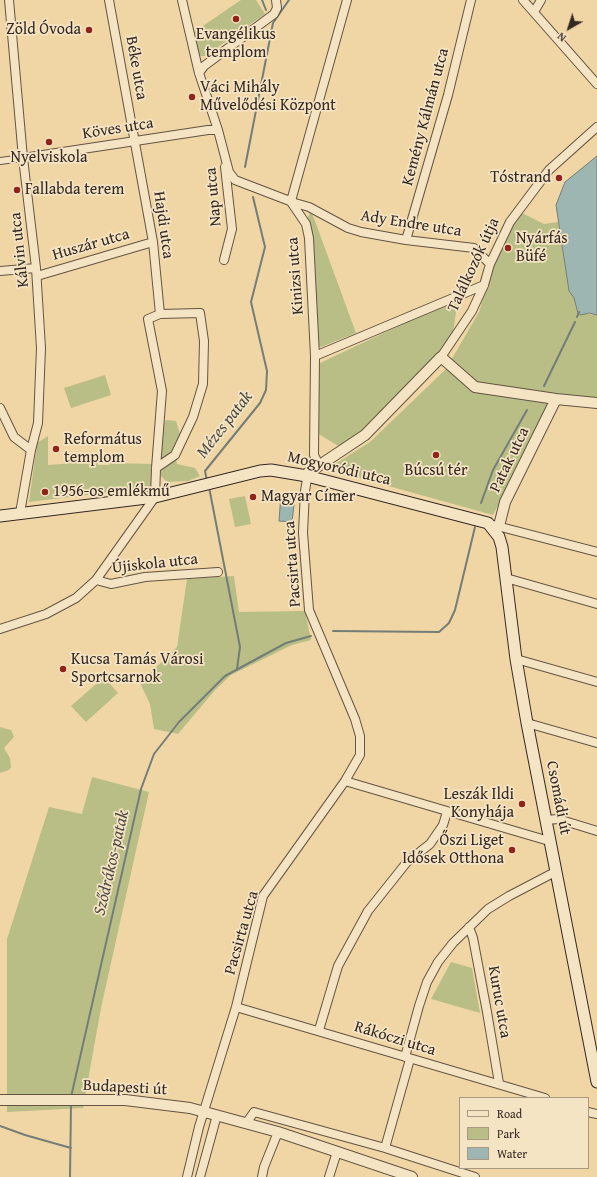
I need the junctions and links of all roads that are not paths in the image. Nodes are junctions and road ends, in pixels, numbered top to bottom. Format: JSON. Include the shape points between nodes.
{"nodes":[{"id":1,"x":9,"y":0,"type":"edge"},
{"id":2,"x":109,"y":0,"type":"edge"},
{"id":3,"x":182,"y":0,"type":"edge"},
{"id":4,"x":276,"y":0,"type":"edge"},
{"id":5,"x":347,"y":0,"type":"edge"},
{"id":6,"x":471,"y":0,"type":"edge"},
{"id":7,"x":523,"y":0,"type":"edge"},
{"id":8,"x":541,"y":0,"type":"edge"},
{"id":9,"x":534,"y":12,"type":"junction"},
{"id":10,"x":198,"y":73,"type":"junction"},
{"id":11,"x":597,"y":84,"type":"edge"},
{"id":12,"x":597,"y":127,"type":"edge"},
{"id":13,"x":218,"y":130,"type":"junction"},
{"id":14,"x":135,"y":141,"type":"junction"},
{"id":15,"x":224,"y":156,"type":"junction"},
{"id":16,"x":23,"y":158,"type":"junction"},
{"id":17,"x":0,"y":161,"type":"edge"},
{"id":18,"x":236,"y":180,"type":"joint"},
{"id":19,"x":291,"y":201,"type":"junction"},
{"id":20,"x":406,"y":240,"type":"junction"},
{"id":21,"x":152,"y":242,"type":"junction"},
{"id":22,"x":224,"y":260,"type":"dead end"},
{"id":23,"x":490,"y":264,"type":"junction"},
{"id":24,"x":0,"y":271,"type":"edge"},
{"id":25,"x":37,"y":272,"type":"junction"},
{"id":26,"x":484,"y":285,"type":"junction"},
{"id":27,"x":160,"y":314,"type":"junction"},
{"id":28,"x":315,"y":356,"type":"junction"},
{"id":29,"x":441,"y":357,"type":"junction"},
{"id":30,"x":556,"y":399,"type":"junction"},
{"id":31,"x":597,"y":403,"type":"edge"},
{"id":32,"x":0,"y":408,"type":"edge"},
{"id":33,"x":31,"y":450,"type":"junction"},
{"id":34,"x":319,"y":465,"type":"junction"},
{"id":35,"x":156,"y":468,"type":"junction"},
{"id":36,"x":307,"y":474,"type":"junction"},
{"id":37,"x":155,"y":497,"type":"junction"},
{"id":38,"x":20,"y":513,"type":"junction"},
{"id":39,"x":0,"y":516,"type":"edge"},
{"id":40,"x":488,"y":523,"type":"joint"},
{"id":41,"x":499,"y":531,"type":"junction"},
{"id":42,"x":597,"y":552,"type":"edge"},
{"id":43,"x":218,"y":572,"type":"dead end"},
{"id":44,"x":506,"y":578,"type":"junction"},
{"id":45,"x":96,"y":580,"type":"junction"},
{"id":46,"x":597,"y":604,"type":"edge"},
{"id":47,"x":0,"y":630,"type":"edge"},
{"id":48,"x":516,"y":659,"type":"junction"},
{"id":49,"x":597,"y":682,"type":"edge"},
{"id":50,"x":527,"y":723,"type":"junction"},
{"id":51,"x":597,"y":743,"type":"edge"},
{"id":52,"x":345,"y":781,"type":"junction"},
{"id":53,"x":448,"y":812,"type":"junction"},
{"id":54,"x":546,"y":820,"type":"junction"},
{"id":55,"x":597,"y":831,"type":"edge"},
{"id":56,"x":549,"y":841,"type":"junction"},
{"id":57,"x":555,"y":872,"type":"junction"},
{"id":58,"x":469,"y":927,"type":"junction"},
{"id":59,"x":236,"y":1007,"type":"junction"},
{"id":60,"x":319,"y":1030,"type":"junction"},
{"id":61,"x":408,"y":1058,"type":"junction"},
{"id":62,"x":597,"y":1082,"type":"edge"},
{"id":63,"x":499,"y":1083,"type":"junction"},
{"id":64,"x":542,"y":1097,"type":"edge"},
{"id":65,"x":0,"y":1100,"type":"edge"},
{"id":66,"x":204,"y":1111,"type":"junction"},
{"id":67,"x":217,"y":1115,"type":"junction"},
{"id":68,"x":247,"y":1122,"type":"junction"},
{"id":69,"x":278,"y":1132,"type":"junction"},
{"id":70,"x":385,"y":1148,"type":"junction"},
{"id":71,"x":337,"y":1152,"type":"junction"},
{"id":72,"x":392,"y":1174,"type":"edge"},
{"id":73,"x":187,"y":1177,"type":"edge"},
{"id":74,"x":200,"y":1177,"type":"edge"},
{"id":75,"x":262,"y":1177,"type":"edge"},
{"id":76,"x":329,"y":1177,"type":"edge"},
{"id":77,"x":412,"y":1177,"type":"edge"},
{"id":78,"x":475,"y":1177,"type":"edge"}],
"edges":[{"from":1,"to":16,"type":"street","name":"Kálvin utca"},
{"from":2,"to":14,"type":"street","name":"Béke utca"},
{"from":3,"to":10,"type":"street","name":"Nap utca"},
{"from":4,"to":10,"type":"street","via":[[277,8],[274,14]]},
{"from":5,"to":19,"type":"street"},
{"from":6,"to":20,"type":"street","name":"Kemény Kálmán utca","via":[[448,95]]},
{"from":7,"to":9,"type":"street"},
{"from":8,"to":9,"type":"street"},
{"from":9,"to":11,"type":"street"},
{"from":10,"to":13,"type":"street","name":"Nap utca"},
{"from":12,"to":23,"type":"street","name":"Találkozók útja","via":[[549,170],[510,222]]},
{"from":13,"to":14,"type":"street","name":"Köves utca"},
{"from":13,"to":15,"type":"street","name":"Nap utca"},
{"from":14,"to":16,"type":"street","name":"Köves utca"},
{"from":14,"to":21,"type":"street","name":"Hajdi utca"},
{"from":15,"to":18,"type":"street","name":"Nap utca","via":[[229,172]]},
{"from":15,"to":22,"type":"street","name":"Nap utca","via":[[232,229]]},
{"from":16,"to":17,"type":"street"},
{"from":16,"to":25,"type":"street","name":"Kálvin utca"},
{"from":18,"to":19,"type":"street","name":"Ady Endre utca"},
{"from":19,"to":20,"type":"street","name":"Ady Endre utca","via":[[309,206],[348,228]]},
{"from":19,"to":28,"type":"street","name":"Kinizsi utca","via":[[303,218],[309,238]]},
{"from":20,"to":23,"type":"street","name":"Ady Endre utca","via":[[474,248]]},
{"from":21,"to":25,"type":"street","name":"Huszár utca"},
{"from":21,"to":27,"type":"street","name":"Hajdi utca"},
{"from":23,"to":26,"type":"street","name":"Találkozók útja"},
{"from":24,"to":25,"type":"street","name":"Huszár utca"},
{"from":25,"to":33,"type":"street","name":"Kálvin utca","via":[[41,348],[40,406]]},
{"from":26,"to":28,"type":"street"},
{"from":26,"to":29,"type":"street","name":"Találkozók útja","via":[[472,311]]},
{"from":27,"to":35,"type":"street","via":[[148,319],[162,391]]},
{"from":27,"to":35,"type":"street","via":[[200,313],[204,341],[204,384],[194,417],[175,455]]},
{"from":28,"to":34,"type":"street","name":"Kinizsi utca","via":[[314,455]]},
{"from":29,"to":30,"type":"street","via":[[474,387]]},
{"from":29,"to":34,"type":"street","name":"Találkozók útja","via":[[365,435]]},
{"from":30,"to":31,"type":"street"},
{"from":30,"to":41,"type":"street","name":"Patak utca","via":[[505,502]]},
{"from":32,"to":33,"type":"street","via":[[14,437]]},
{"from":33,"to":38,"type":"street","name":"Kálvin utca"},
{"from":34,"to":36,"type":"street","name":"Találkozók útja"},
{"from":35,"to":37,"type":"street"},
{"from":36,"to":37,"type":"main road","name":"Mogyoródi utca","via":[[260,471]]},
{"from":36,"to":40,"type":"main road","name":"Mogyoródi utca"},
{"from":36,"to":52,"type":"street","name":"Pacsirta utca","via":[[303,533],[309,610],[360,736],[360,755]]},
{"from":37,"to":38,"type":"main road","name":"Mogyoródi utca"},
{"from":37,"to":45,"type":"street","name":"Újiskola utca"},
{"from":38,"to":39,"type":"main road","name":"Mogyoródi utca"},
{"from":40,"to":41,"type":"main road","name":"Csomádi út"},
{"from":41,"to":42,"type":"street"},
{"from":41,"to":44,"type":"main road","name":"Csomádi út"},
{"from":43,"to":45,"type":"street","name":"Újiskola utca","via":[[145,576],[111,584]]},
{"from":44,"to":46,"type":"street"},
{"from":44,"to":48,"type":"main road","name":"Csomádi út"},
{"from":45,"to":47,"type":"street","name":"Újiskola utca","via":[[76,598],[46,614]]},
{"from":48,"to":49,"type":"street"},
{"from":48,"to":50,"type":"main road","name":"Csomádi út"},
{"from":50,"to":51,"type":"street"},
{"from":50,"to":54,"type":"main road","name":"Csomádi út"},
{"from":52,"to":53,"type":"street"},
{"from":52,"to":59,"type":"street","name":"Pacsirta utca","via":[[263,896]]},
{"from":53,"to":56,"type":"street"},
{"from":53,"to":60,"type":"street","via":[[443,825],[430,844],[407,862],[368,911],[338,966]]},
{"from":54,"to":55,"type":"street","via":[[558,819]]},
{"from":54,"to":56,"type":"main road","name":"Csomádi út"},
{"from":56,"to":57,"type":"main road","name":"Csomádi út"},
{"from":57,"to":58,"type":"street","via":[[503,899]]},
{"from":57,"to":62,"type":"main road","name":"Csomádi út"},
{"from":58,"to":61,"type":"street","via":[[438,962],[428,982],[419,1006]]},
{"from":58,"to":63,"type":"street","name":"Kuruc utca"},
{"from":59,"to":60,"type":"street","name":"Rákóczi utca"},
{"from":59,"to":66,"type":"street","name":"Pacsirta utca"},
{"from":60,"to":61,"type":"street","name":"Rákóczi utca"},
{"from":61,"to":63,"type":"street","name":"Rákóczi utca"},
{"from":61,"to":70,"type":"street"},
{"from":63,"to":64,"type":"street","name":"Rákóczi utca"},
{"from":65,"to":66,"type":"street","name":"Budapesti út","via":[[150,1102]]},
{"from":66,"to":67,"type":"street","name":"Budapesti út"},
{"from":66,"to":73,"type":"street","name":"Pacsirta utca"},
{"from":67,"to":68,"type":"street","name":"Budapesti út"},
{"from":67,"to":74,"type":"street"},
{"from":68,"to":69,"type":"street","name":"Budapesti út"},
{"from":68,"to":70,"type":"street","via":[[254,1112]]},
{"from":69,"to":71,"type":"street","name":"Budapesti út"},
{"from":69,"to":75,"type":"street"},
{"from":70,"to":78,"type":"street"},
{"from":71,"to":72,"type":"street","name":"Budapesti út"},
{"from":71,"to":76,"type":"street"},
{"from":72,"to":77,"type":"street","name":"Budapesti út"}]}
